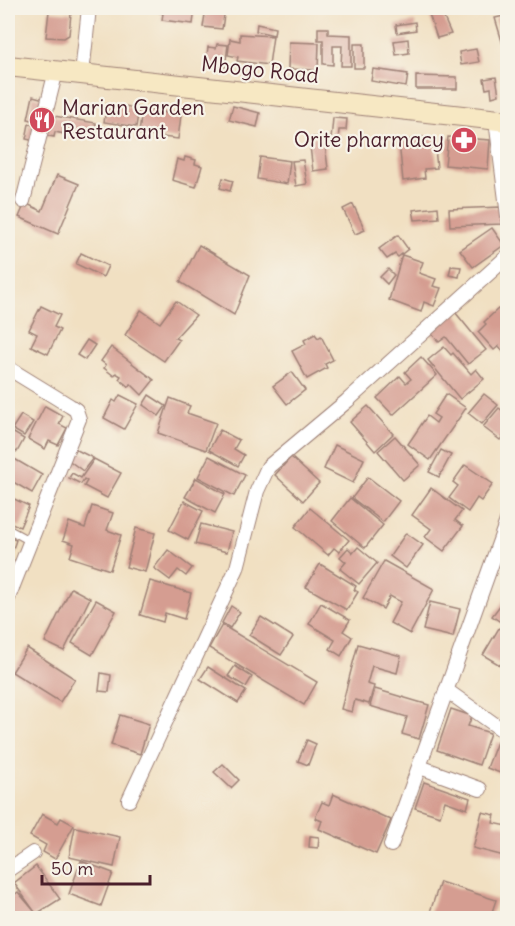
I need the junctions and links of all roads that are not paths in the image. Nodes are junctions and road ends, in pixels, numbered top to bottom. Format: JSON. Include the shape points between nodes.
{"nodes":[{"id":1,"x":89,"y":8,"type":"edge"},
{"id":2,"x":8,"y":66,"type":"edge"},
{"id":3,"x":56,"y":71,"type":"junction"},
{"id":4,"x":82,"y":74,"type":"junction"},
{"id":5,"x":502,"y":121,"type":"edge"},
{"id":6,"x":506,"y":200,"type":"edge"},
{"id":7,"x":23,"y":201,"type":"dead end"},
{"id":8,"x":507,"y":216,"type":"edge"},
{"id":9,"x":507,"y":256,"type":"edge"},
{"id":10,"x":8,"y":368,"type":"edge"},
{"id":11,"x":507,"y":518,"type":"edge"},
{"id":12,"x":8,"y":530,"type":"edge"},
{"id":13,"x":30,"y":541,"type":"junction"},
{"id":14,"x":8,"y":598,"type":"edge"},
{"id":15,"x":446,"y":690,"type":"junction"},
{"id":16,"x":507,"y":734,"type":"edge"},
{"id":17,"x":420,"y":767,"type":"junction"},
{"id":18,"x":480,"y":789,"type":"dead end"},
{"id":19,"x":129,"y":800,"type":"dead end"},
{"id":20,"x":391,"y":845,"type":"dead end"},
{"id":21,"x":33,"y":853,"type":"dead end"},
{"id":22,"x":8,"y":870,"type":"edge"}],
"edges":[{"from":1,"to":4,"type":"street"},
{"from":2,"to":3,"type":"main road","name":"Mbogo Road"},
{"from":3,"to":4,"type":"main road","name":"Mbogo Road"},
{"from":3,"to":7,"type":"street"},
{"from":4,"to":5,"type":"main road","name":"Mbogo Road"},
{"from":5,"to":6,"type":"street"},
{"from":6,"to":8,"type":"street"},
{"from":9,"to":19,"type":"street","via":[[268,467],[257,491],[237,568]]},
{"from":10,"to":13,"type":"street","via":[[78,414],[78,424]]},
{"from":11,"to":15,"type":"street"},
{"from":12,"to":13,"type":"lane"},
{"from":13,"to":14,"type":"street"},
{"from":15,"to":16,"type":"street"},
{"from":15,"to":17,"type":"street"},
{"from":17,"to":18,"type":"street"},
{"from":17,"to":20,"type":"street"},
{"from":21,"to":22,"type":"street"}]}
